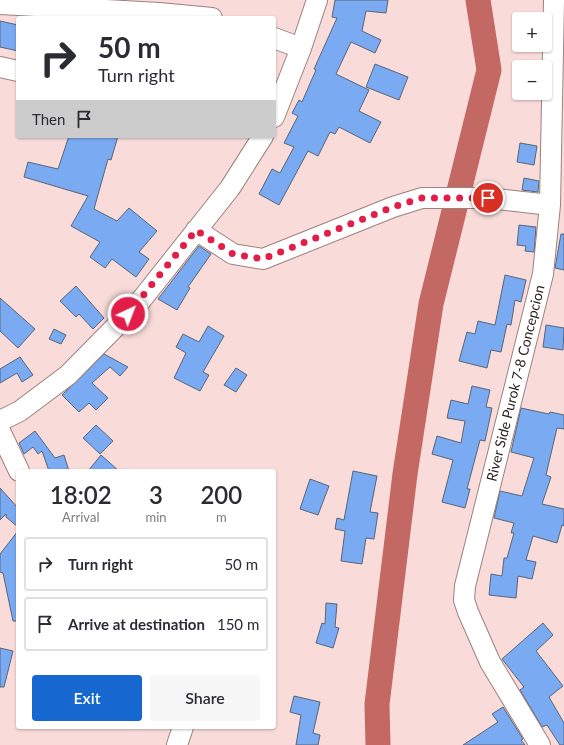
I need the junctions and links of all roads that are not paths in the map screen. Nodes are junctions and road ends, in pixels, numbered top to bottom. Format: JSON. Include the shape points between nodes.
{"nodes":[{"id":1,"x":317,"y":0,"type":"edge"},
{"id":2,"x":554,"y":0,"type":"edge"},
{"id":3,"x":0,"y":4,"type":"edge"},
{"id":4,"x":159,"y":15,"type":"edge"},
{"id":5,"x":177,"y":16,"type":"edge"},
{"id":6,"x":276,"y":39,"type":"edge"},
{"id":7,"x":301,"y":48,"type":"junction"},
{"id":8,"x":0,"y":68,"type":"edge"},
{"id":9,"x":16,"y":71,"type":"edge"},
{"id":10,"x":276,"y":112,"type":"edge"},
{"id":11,"x":261,"y":138,"type":"edge"},
{"id":12,"x":550,"y":205,"type":"junction"},
{"id":13,"x":196,"y":230,"type":"junction"},
{"id":14,"x":0,"y":421,"type":"edge"},
{"id":15,"x":0,"y":431,"type":"edge"},
{"id":16,"x":18,"y":469,"type":"edge"},
{"id":17,"x":182,"y":729,"type":"edge"},
{"id":18,"x":177,"y":745,"type":"edge"},
{"id":19,"x":540,"y":745,"type":"edge"}],
"edges":[{"from":1,"to":7,"type":"street"},
{"from":2,"to":12,"type":"street","name":"River Side Purok 7-8 Concepcion"},
{"from":3,"to":4,"type":"street"},
{"from":4,"to":5,"type":"street"},
{"from":6,"to":7,"type":"street"},
{"from":7,"to":10,"type":"street"},
{"from":8,"to":9,"type":"street"},
{"from":11,"to":13,"type":"street","via":[[230,188]]},
{"from":12,"to":13,"type":"street","via":[[488,198],[422,198],[263,259],[233,254]]},
{"from":12,"to":19,"type":"street","name":"River Side Purok 7-8 Concepcion","via":[[543,274],[465,586],[464,600],[490,662]]},
{"from":13,"to":14,"type":"street","via":[[138,304],[68,375],[20,411]]},
{"from":15,"to":16,"type":"street"},
{"from":17,"to":18,"type":"street"}]}
